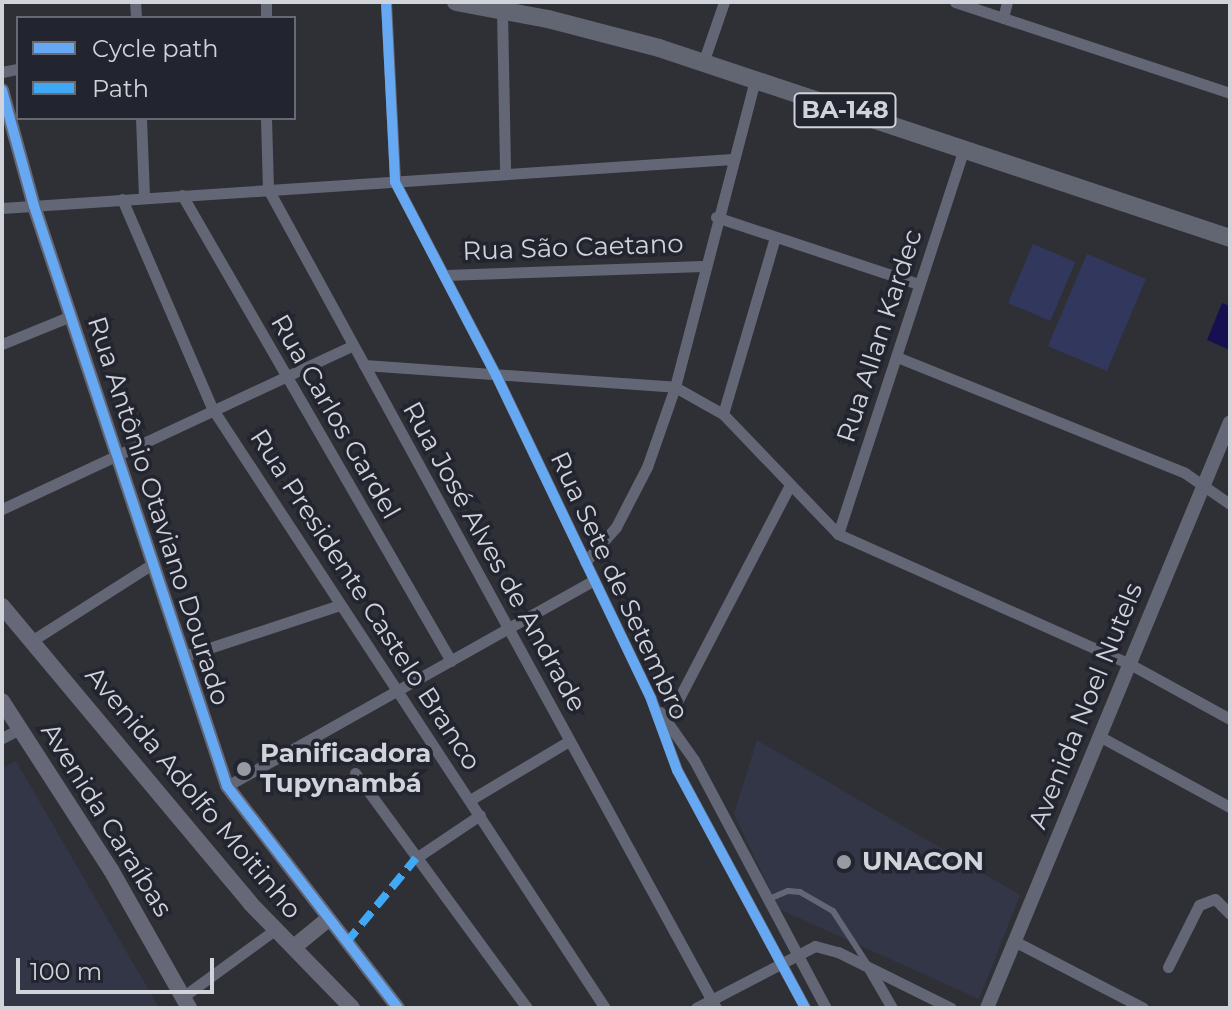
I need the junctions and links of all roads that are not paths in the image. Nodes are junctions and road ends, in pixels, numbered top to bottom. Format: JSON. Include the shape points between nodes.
{"nodes":[{"id":1,"x":386,"y":2,"type":"edge"},
{"id":2,"x":456,"y":2,"type":"edge"},
{"id":3,"x":724,"y":2,"type":"edge"},
{"id":4,"x":955,"y":2,"type":"edge"},
{"id":5,"x":1007,"y":2,"type":"edge"},
{"id":6,"x":502,"y":11,"type":"junction"},
{"id":7,"x":1003,"y":18,"type":"junction"},
{"id":8,"x":703,"y":63,"type":"junction"},
{"id":9,"x":755,"y":79,"type":"junction"},
{"id":10,"x":2,"y":90,"type":"edge"},
{"id":11,"x":1230,"y":93,"type":"edge"},
{"id":12,"x":141,"y":120,"type":"edge"},
{"id":13,"x":266,"y":120,"type":"edge"},
{"id":14,"x":963,"y":151,"type":"junction"},
{"id":15,"x":732,"y":159,"type":"junction"},
{"id":16,"x":505,"y":171,"type":"junction"},
{"id":17,"x":395,"y":182,"type":"junction"},
{"id":18,"x":268,"y":189,"type":"junction"},
{"id":19,"x":182,"y":195,"type":"junction"},
{"id":20,"x":144,"y":197,"type":"junction"},
{"id":21,"x":122,"y":199,"type":"junction"},
{"id":22,"x":34,"y":206,"type":"junction"},
{"id":23,"x":2,"y":208,"type":"edge"},
{"id":24,"x":716,"y":217,"type":"junction"},
{"id":25,"x":775,"y":237,"type":"junction"},
{"id":26,"x":1230,"y":238,"type":"edge"},
{"id":27,"x":703,"y":266,"type":"junction"},
{"id":28,"x":445,"y":275,"type":"junction"},
{"id":29,"x":919,"y":284,"type":"junction"},
{"id":30,"x":71,"y":316,"type":"junction"},
{"id":31,"x":2,"y":344,"type":"edge"},
{"id":32,"x":352,"y":346,"type":"junction"},
{"id":33,"x":897,"y":357,"type":"junction"},
{"id":34,"x":364,"y":365,"type":"junction"},
{"id":35,"x":496,"y":375,"type":"junction"},
{"id":36,"x":286,"y":378,"type":"junction"},
{"id":37,"x":675,"y":387,"type":"junction"},
{"id":38,"x":212,"y":408,"type":"junction"},
{"id":39,"x":723,"y":414,"type":"junction"},
{"id":40,"x":1230,"y":422,"type":"edge"},
{"id":41,"x":119,"y":452,"type":"junction"},
{"id":42,"x":1205,"y":483,"type":"junction"},
{"id":43,"x":789,"y":487,"type":"junction"},
{"id":44,"x":1230,"y":504,"type":"edge"},
{"id":45,"x":2,"y":509,"type":"edge"},
{"id":46,"x":838,"y":534,"type":"junction"},
{"id":47,"x":585,"y":562,"type":"junction"},
{"id":48,"x":154,"y":563,"type":"junction"},
{"id":49,"x":594,"y":580,"type":"junction"},
{"id":50,"x":340,"y":605,"type":"junction"},
{"id":51,"x":2,"y":606,"type":"edge"},
{"id":52,"x":509,"y":630,"type":"junction"},
{"id":53,"x":33,"y":640,"type":"junction"},
{"id":54,"x":185,"y":656,"type":"junction"},
{"id":55,"x":451,"y":661,"type":"junction"},
{"id":56,"x":1128,"y":663,"type":"junction"},
{"id":57,"x":397,"y":691,"type":"junction"},
{"id":58,"x":2,"y":701,"type":"edge"},
{"id":59,"x":1230,"y":719,"type":"edge"},
{"id":60,"x":665,"y":726,"type":"junction"},
{"id":61,"x":22,"y":728,"type":"junction"},
{"id":62,"x":1099,"y":736,"type":"junction"},
{"id":63,"x":2,"y":738,"type":"edge"},
{"id":64,"x":569,"y":741,"type":"junction"},
{"id":65,"x":355,"y":773,"type":"dead end"},
{"id":66,"x":227,"y":786,"type":"junction"},
{"id":67,"x":470,"y":800,"type":"junction"},
{"id":68,"x":1230,"y":807,"type":"edge"},
{"id":69,"x":480,"y":815,"type":"junction"},
{"id":70,"x":416,"y":858,"type":"junction"},
{"id":71,"x":769,"y":899,"type":"junction"},
{"id":72,"x":1230,"y":914,"type":"edge"},
{"id":73,"x":327,"y":920,"type":"junction"},
{"id":74,"x":276,"y":929,"type":"junction"},
{"id":75,"x":1014,"y":941,"type":"junction"},
{"id":76,"x":294,"y":947,"type":"junction"},
{"id":77,"x":798,"y":952,"type":"junction"},
{"id":78,"x":781,"y":961,"type":"junction"},
{"id":79,"x":1168,"y":967,"type":"dead end"},
{"id":80,"x":870,"y":970,"type":"junction"},
{"id":81,"x":187,"y":1002,"type":"edge"},
{"id":82,"x":714,"y":1004,"type":"edge"},
{"id":83,"x":352,"y":1008,"type":"edge"},
{"id":84,"x":398,"y":1008,"type":"edge"},
{"id":85,"x":527,"y":1008,"type":"edge"},
{"id":86,"x":605,"y":1008,"type":"edge"},
{"id":87,"x":696,"y":1008,"type":"edge"},
{"id":88,"x":805,"y":1008,"type":"edge"},
{"id":89,"x":826,"y":1008,"type":"edge"},
{"id":90,"x":892,"y":1008,"type":"edge"},
{"id":91,"x":951,"y":1008,"type":"edge"},
{"id":92,"x":987,"y":1008,"type":"edge"},
{"id":93,"x":1143,"y":1008,"type":"edge"}],
"edges":[{"from":1,"to":17,"type":"street"},
{"from":2,"to":6,"type":"main road","number":"BA-148"},
{"from":3,"to":8,"type":"street"},
{"from":4,"to":7,"type":"street"},
{"from":5,"to":7,"type":"street"},
{"from":6,"to":8,"type":"main road","number":"BA-148","via":[[617,35]]},
{"from":6,"to":16,"type":"street"},
{"from":7,"to":11,"type":"street"},
{"from":8,"to":9,"type":"main road","number":"BA-148"},
{"from":9,"to":14,"type":"main road","number":"BA-148"},
{"from":9,"to":15,"type":"street"},
{"from":10,"to":22,"type":"street","name":"Rua Antônio Otaviano Dourado"},
{"from":12,"to":20,"type":"street"},
{"from":13,"to":18,"type":"street","name":"Rua José Alves de Andrade"},
{"from":14,"to":26,"type":"main road","number":"BA-148"},
{"from":14,"to":29,"type":"street","name":"Rua Allan Kardec"},
{"from":15,"to":16,"type":"street"},
{"from":15,"to":24,"type":"street"},
{"from":16,"to":17,"type":"street"},
{"from":17,"to":18,"type":"street"},
{"from":17,"to":28,"type":"street","name":"Rua Sete de Setembro"},
{"from":18,"to":19,"type":"street"},
{"from":18,"to":32,"type":"street","name":"Rua José Alves de Andrade"},
{"from":19,"to":20,"type":"street"},
{"from":19,"to":36,"type":"street","name":"Rua Carlos Gardel"},
{"from":20,"to":21,"type":"street"},
{"from":21,"to":22,"type":"street"},
{"from":21,"to":38,"type":"street","name":"Rua Presidente Castelo Branco"},
{"from":22,"to":23,"type":"street"},
{"from":22,"to":30,"type":"street","name":"Rua Antônio Otaviano Dourado"},
{"from":24,"to":25,"type":"street"},
{"from":24,"to":27,"type":"street"},
{"from":25,"to":29,"type":"street"},
{"from":25,"to":39,"type":"street"},
{"from":27,"to":28,"type":"street","name":"Rua São Caetano"},
{"from":27,"to":37,"type":"street"},
{"from":28,"to":35,"type":"street","name":"Rua Sete de Setembro"},
{"from":29,"to":33,"type":"street","name":"Rua Allan Kardec"},
{"from":30,"to":31,"type":"street"},
{"from":30,"to":41,"type":"street","name":"Rua Antônio Otaviano Dourado"},
{"from":32,"to":34,"type":"street","name":"Rua José Alves de Andrade"},
{"from":32,"to":36,"type":"street"},
{"from":33,"to":42,"type":"street"},
{"from":33,"to":46,"type":"street","name":"Rua Allan Kardec"},
{"from":34,"to":35,"type":"street"},
{"from":34,"to":52,"type":"street","name":"Rua José Alves de Andrade"},
{"from":35,"to":37,"type":"street"},
{"from":35,"to":47,"type":"street","name":"Rua Sete de Setembro"},
{"from":36,"to":38,"type":"street"},
{"from":36,"to":55,"type":"street","name":"Rua Carlos Gardel"},
{"from":37,"to":39,"type":"street"},
{"from":37,"to":47,"type":"street","via":[[634,492],[616,527]]},
{"from":38,"to":41,"type":"street"},
{"from":38,"to":50,"type":"street","name":"Rua Presidente Castelo Branco"},
{"from":39,"to":43,"type":"street"},
{"from":40,"to":42,"type":"street","name":"Avenida Noel Nutels"},
{"from":41,"to":45,"type":"street"},
{"from":41,"to":48,"type":"street","name":"Rua Antônio Otaviano Dourado"},
{"from":42,"to":44,"type":"street"},
{"from":42,"to":56,"type":"street","name":"Avenida Noel Nutels"},
{"from":43,"to":46,"type":"street"},
{"from":43,"to":60,"type":"street"},
{"from":46,"to":56,"type":"street"},
{"from":47,"to":49,"type":"street","name":"Rua Sete de Setembro"},
{"from":48,"to":53,"type":"street"},
{"from":48,"to":54,"type":"street","name":"Rua Antônio Otaviano Dourado"},
{"from":49,"to":52,"type":"street"},
{"from":49,"to":60,"type":"street","name":"Rua Sete de Setembro"},
{"from":50,"to":54,"type":"street"},
{"from":50,"to":57,"type":"street","name":"Rua Presidente Castelo Branco"},
{"from":51,"to":53,"type":"main road","name":"Avenida Adolfo Moitinho"},
{"from":52,"to":55,"type":"street"},
{"from":52,"to":64,"type":"street","name":"Rua José Alves de Andrade"},
{"from":53,"to":74,"type":"main road","name":"Avenida Adolfo Moitinho","via":[[177,819]]},
{"from":54,"to":66,"type":"street","name":"Rua Antônio Otaviano Dourado"},
{"from":55,"to":57,"type":"street"},
{"from":56,"to":59,"type":"street"},
{"from":56,"to":62,"type":"street","name":"Avenida Noel Nutels"},
{"from":57,"to":66,"type":"street"},
{"from":57,"to":67,"type":"street","name":"Rua Presidente Castelo Branco"},
{"from":58,"to":61,"type":"main road","name":"Avenida Caraíbas"},
{"from":60,"to":71,"type":"street","name":"Rua Sete de Setembro","via":[[694,760]]},
{"from":60,"to":78,"type":"street","name":"Rua Sete de Setembro","via":[[677,770]]},
{"from":61,"to":63,"type":"street"},
{"from":61,"to":81,"type":"main road","name":"Avenida Caraíbas"},
{"from":62,"to":68,"type":"street"},
{"from":62,"to":75,"type":"street","name":"Avenida Noel Nutels"},
{"from":64,"to":67,"type":"street"},
{"from":64,"to":82,"type":"street","name":"Rua José Alves de Andrade"},
{"from":65,"to":70,"type":"street"},
{"from":66,"to":73,"type":"street","name":"Rua Antônio Otaviano Dourado"},
{"from":67,"to":69,"type":"street","name":"Rua Presidente Castelo Branco"},
{"from":69,"to":70,"type":"street"},
{"from":69,"to":86,"type":"street","name":"Rua Presidente Castelo Branco"},
{"from":70,"to":85,"type":"street"},
{"from":71,"to":77,"type":"street","name":"Rua Sete de Setembro"},
{"from":71,"to":80,"type":"lane","via":[[800,892],[833,911]]},
{"from":72,"to":79,"type":"street","via":[[1215,899],[1199,905]]},
{"from":73,"to":76,"type":"main road"},
{"from":73,"to":84,"type":"street","name":"Avenida Adolfo Moitinho"},
{"from":74,"to":76,"type":"main road","name":"Avenida Adolfo Moitinho"},
{"from":74,"to":81,"type":"street"},
{"from":75,"to":92,"type":"street","name":"Avenida Noel Nutels"},
{"from":75,"to":93,"type":"street"},
{"from":76,"to":83,"type":"main road","name":"Avenida Adolfo Moitinho"},
{"from":77,"to":78,"type":"street"},
{"from":77,"to":80,"type":"street","via":[[826,948]]},
{"from":77,"to":89,"type":"street","name":"Rua Sete de Setembro"},
{"from":78,"to":82,"type":"street"},
{"from":78,"to":88,"type":"street","name":"Rua Sete de Setembro"},
{"from":80,"to":90,"type":"street"},
{"from":80,"to":91,"type":"street"},
{"from":82,"to":87,"type":"street"}]}
